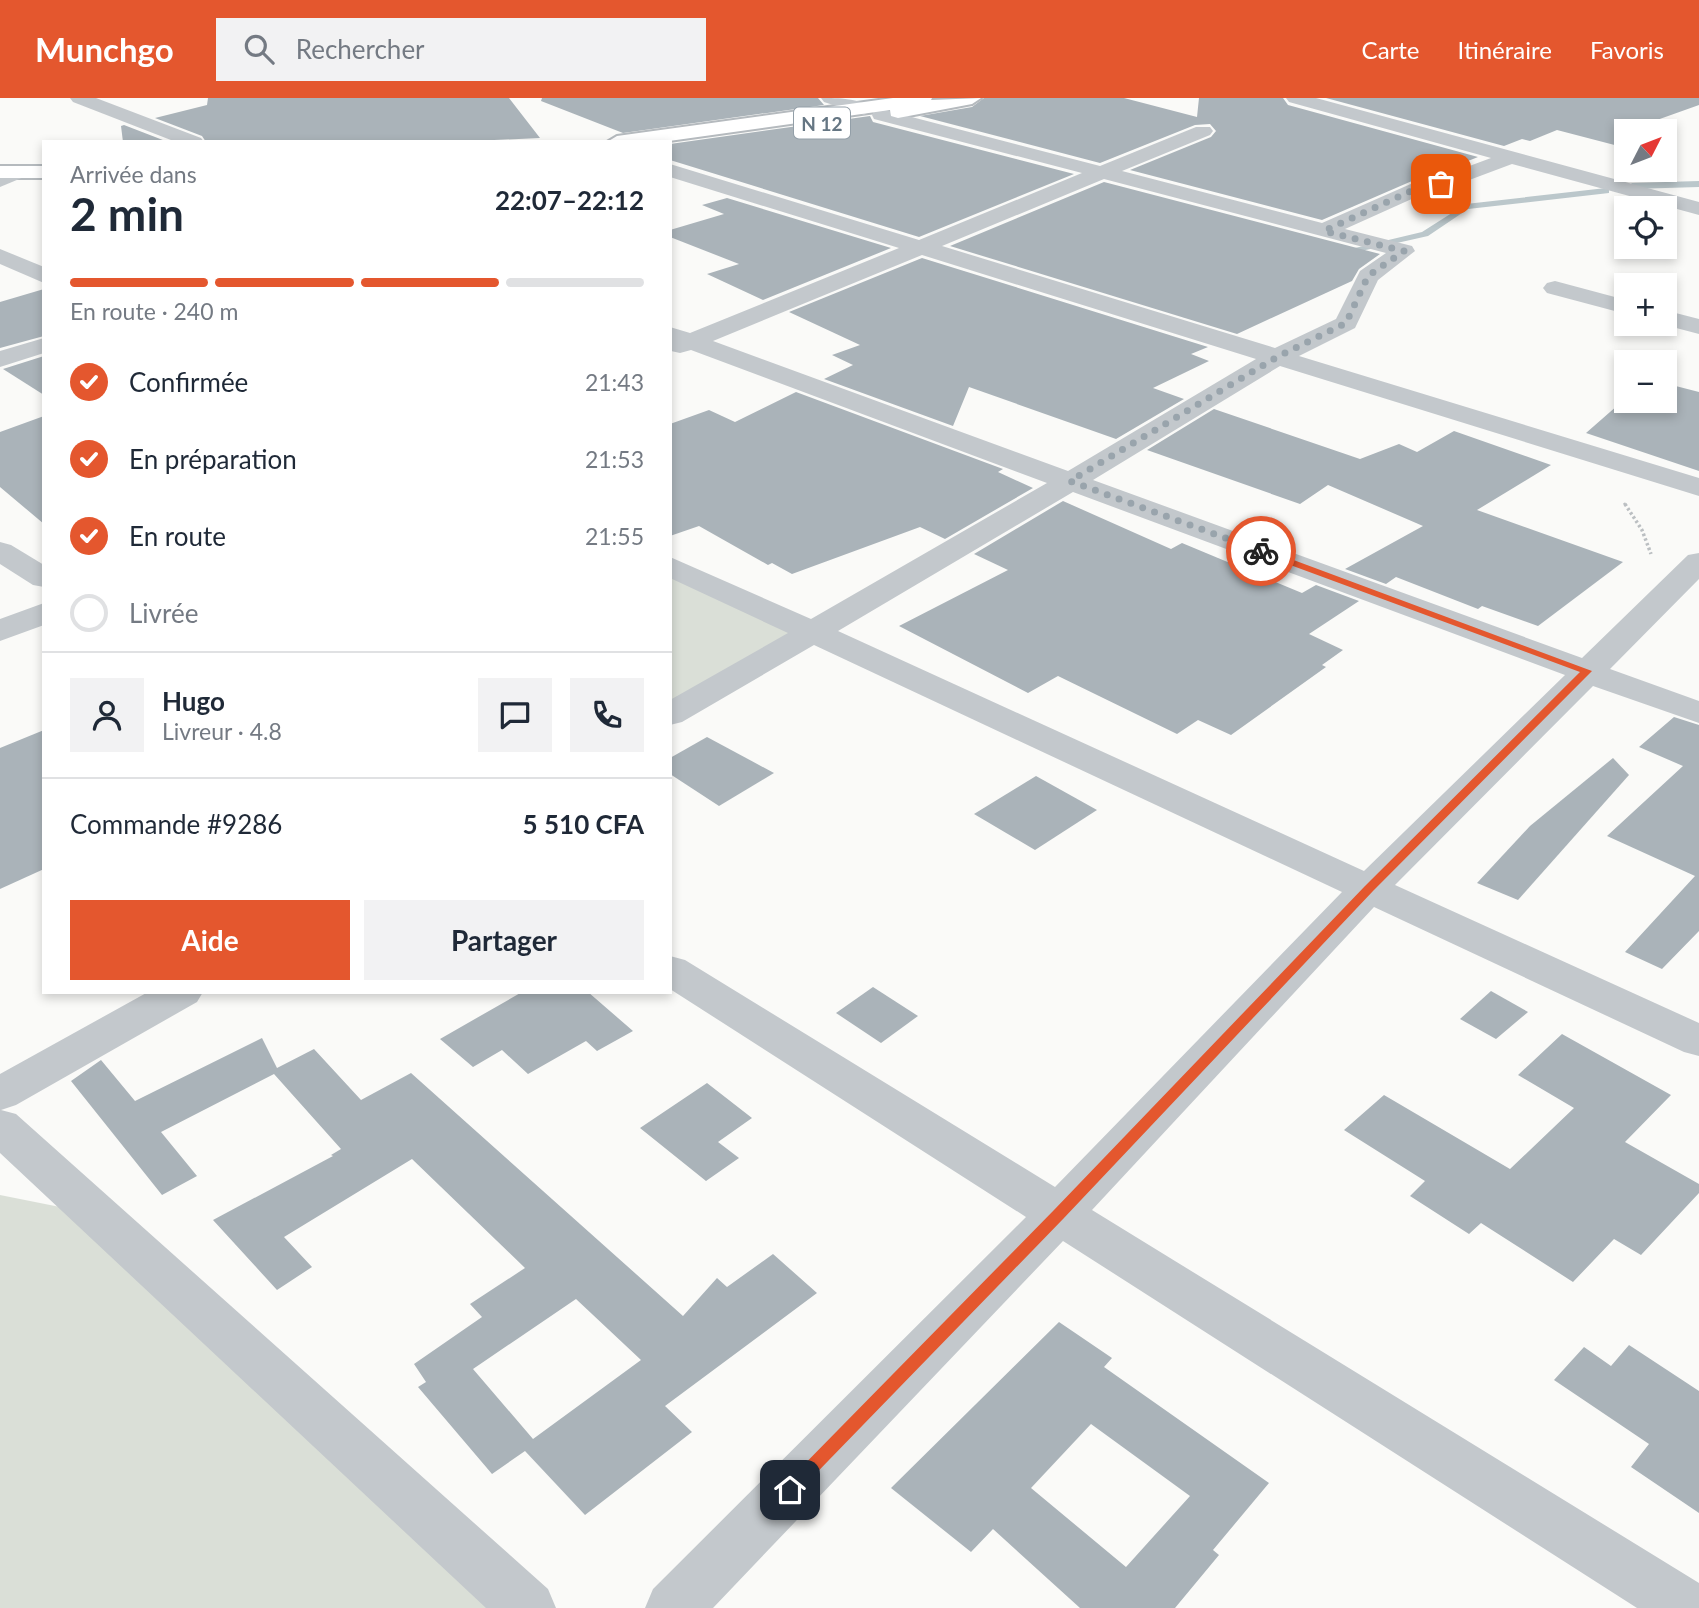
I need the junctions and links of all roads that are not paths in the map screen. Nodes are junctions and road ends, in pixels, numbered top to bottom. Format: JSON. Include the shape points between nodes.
{"nodes":[{"id":1,"x":79,"y":98,"type":"edge"},
{"id":2,"x":830,"y":98,"type":"edge"},
{"id":3,"x":923,"y":98,"type":"edge"},
{"id":4,"x":972,"y":98,"type":"edge"},
{"id":5,"x":1295,"y":98,"type":"edge"},
{"id":6,"x":872,"y":112,"type":"junction"},
{"id":7,"x":1203,"y":131,"type":"dead end"},
{"id":8,"x":189,"y":140,"type":"edge"},
{"id":9,"x":634,"y":140,"type":"edge"},
{"id":10,"x":672,"y":143,"type":"edge"},
{"id":11,"x":1511,"y":157,"type":"junction"},
{"id":12,"x":672,"y":171,"type":"edge"},
{"id":13,"x":42,"y":172,"type":"edge"},
{"id":14,"x":1103,"y":173,"type":"junction"},
{"id":15,"x":4,"y":177,"type":"edge"},
{"id":16,"x":42,"y":181,"type":"edge"},
{"id":17,"x":1696,"y":207,"type":"edge"},
{"id":18,"x":1334,"y":233,"type":"junction"},
{"id":19,"x":922,"y":247,"type":"junction"},
{"id":20,"x":0,"y":256,"type":"edge"},
{"id":21,"x":42,"y":275,"type":"edge"},
{"id":22,"x":1555,"y":288,"type":"dead end"},
{"id":23,"x":1614,"y":304,"type":"edge"},
{"id":24,"x":1677,"y":321,"type":"edge"},
{"id":25,"x":1699,"y":327,"type":"edge"},
{"id":26,"x":677,"y":342,"type":"edge"},
{"id":27,"x":42,"y":346,"type":"edge"},
{"id":28,"x":1277,"y":357,"type":"junction"},
{"id":29,"x":0,"y":359,"type":"edge"},
{"id":30,"x":1070,"y":481,"type":"junction"},
{"id":31,"x":1699,"y":487,"type":"edge"},
{"id":32,"x":0,"y":551,"type":"edge"},
{"id":33,"x":1699,"y":562,"type":"edge"},
{"id":34,"x":672,"y":567,"type":"edge"},
{"id":35,"x":42,"y":577,"type":"edge"},
{"id":36,"x":42,"y":614,"type":"edge"},
{"id":37,"x":0,"y":631,"type":"edge"},
{"id":38,"x":813,"y":632,"type":"junction"},
{"id":39,"x":1587,"y":671,"type":"junction"},
{"id":40,"x":1699,"y":713,"type":"edge"},
{"id":41,"x":672,"y":714,"type":"edge"},
{"id":42,"x":1369,"y":888,"type":"junction"},
{"id":43,"x":672,"y":971,"type":"edge"},
{"id":44,"x":178,"y":994,"type":"edge"},
{"id":45,"x":1699,"y":1041,"type":"edge"},
{"id":46,"x":0,"y":1094,"type":"edge"},
{"id":47,"x":0,"y":1126,"type":"edge"},
{"id":48,"x":1059,"y":1214,"type":"junction"},
{"id":49,"x":527,"y":1608,"type":"edge"},
{"id":50,"x":674,"y":1608,"type":"edge"},
{"id":51,"x":1688,"y":1608,"type":"edge"}],
"edges":[{"from":1,"to":8,"type":"street"},
{"from":2,"to":6,"type":"street"},
{"from":3,"to":6,"type":"main road","number":"N 12"},
{"from":4,"to":6,"type":"main road","number":"N 12"},
{"from":5,"to":11,"type":"street"},
{"from":6,"to":9,"type":"main road","number":"N 12"},
{"from":6,"to":10,"type":"main road","number":"N 12"},
{"from":6,"to":14,"type":"street"},
{"from":7,"to":14,"type":"street"},
{"from":11,"to":17,"type":"street"},
{"from":11,"to":18,"type":"street","via":[[1441,184],[1420,187]]},
{"from":12,"to":19,"type":"street"},
{"from":13,"to":15,"type":"main road"},
{"from":14,"to":18,"type":"street"},
{"from":14,"to":19,"type":"street"},
{"from":15,"to":16,"type":"main road"},
{"from":18,"to":28,"type":"street","via":[[1404,251],[1368,276],[1346,323]]},
{"from":19,"to":26,"type":"street"},
{"from":19,"to":28,"type":"street"},
{"from":20,"to":21,"type":"street"},
{"from":22,"to":23,"type":"street"},
{"from":24,"to":25,"type":"street"},
{"from":26,"to":30,"type":"street"},
{"from":27,"to":29,"type":"street"},
{"from":28,"to":30,"type":"street"},
{"from":28,"to":31,"type":"street"},
{"from":30,"to":38,"type":"street"},
{"from":30,"to":39,"type":"street"},
{"from":32,"to":35,"type":"street"},
{"from":33,"to":39,"type":"street"},
{"from":34,"to":38,"type":"street"},
{"from":36,"to":37,"type":"street"},
{"from":38,"to":41,"type":"street"},
{"from":38,"to":42,"type":"street"},
{"from":39,"to":40,"type":"street"},
{"from":39,"to":42,"type":"street"},
{"from":42,"to":45,"type":"street"},
{"from":42,"to":48,"type":"street"},
{"from":43,"to":48,"type":"street"},
{"from":44,"to":46,"type":"street"},
{"from":47,"to":49,"type":"street"},
{"from":48,"to":50,"type":"street"},
{"from":48,"to":51,"type":"street"}]}
